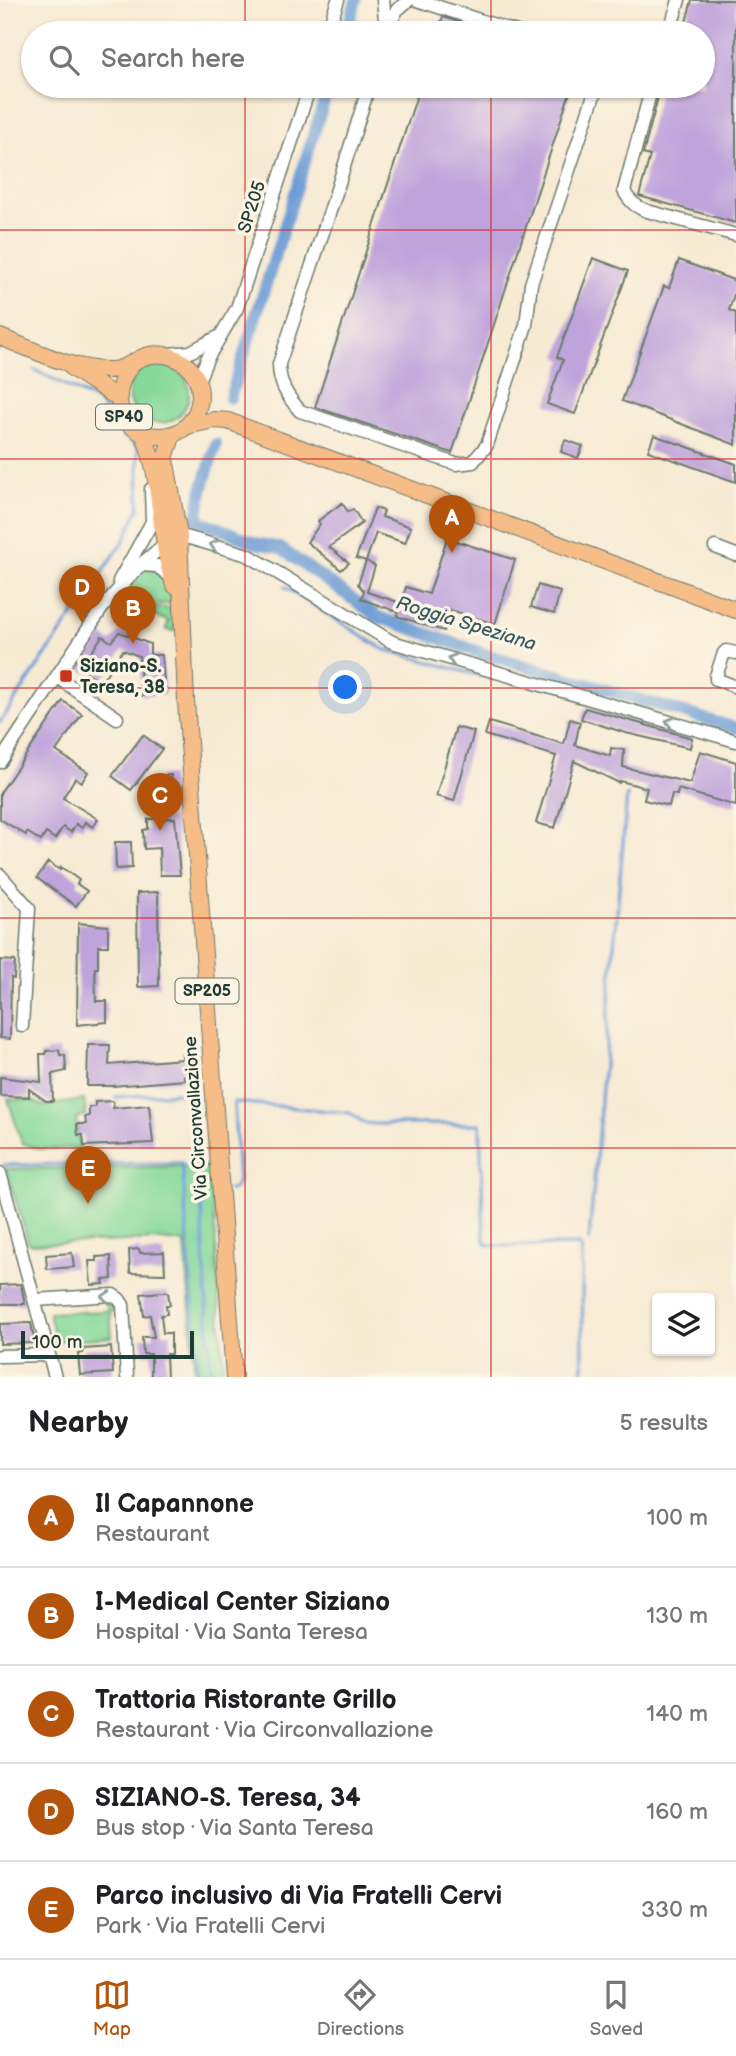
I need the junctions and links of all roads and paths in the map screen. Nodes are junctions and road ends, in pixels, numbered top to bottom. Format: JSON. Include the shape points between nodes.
{"nodes":[{"id":1,"x":338,"y":0,"type":"edge"},
{"id":2,"x":383,"y":0,"type":"edge"},
{"id":3,"x":410,"y":0,"type":"edge"},
{"id":4,"x":416,"y":0,"type":"edge"},
{"id":5,"x":679,"y":0,"type":"edge"},
{"id":6,"x":331,"y":21,"type":"edge"},
{"id":7,"x":385,"y":21,"type":"edge"},
{"id":8,"x":391,"y":21,"type":"edge"},
{"id":9,"x":482,"y":21,"type":"edge"},
{"id":10,"x":673,"y":21,"type":"edge"},
{"id":11,"x":306,"y":98,"type":"edge"},
{"id":12,"x":365,"y":98,"type":"edge"},
{"id":13,"x":593,"y":98,"type":"edge"},
{"id":14,"x":649,"y":98,"type":"edge"},
{"id":15,"x":736,"y":235,"type":"edge"},
{"id":16,"x":219,"y":336,"type":"junction"},
{"id":17,"x":0,"y":337,"type":"edge"},
{"id":18,"x":165,"y":355,"type":"junction"},
{"id":19,"x":59,"y":360,"type":"junction"},
{"id":20,"x":131,"y":366,"type":"junction"},
{"id":21,"x":199,"y":388,"type":"junction"},
{"id":22,"x":118,"y":398,"type":"junction"},
{"id":23,"x":228,"y":421,"type":"junction"},
{"id":24,"x":187,"y":426,"type":"junction"},
{"id":25,"x":143,"y":433,"type":"junction"},
{"id":26,"x":173,"y":434,"type":"junction"},
{"id":27,"x":159,"y":461,"type":"junction"},
{"id":28,"x":179,"y":535,"type":"junction"},
{"id":29,"x":164,"y":545,"type":"junction"},
{"id":30,"x":715,"y":547,"type":"dead end"},
{"id":31,"x":736,"y":555,"type":"edge"},
{"id":32,"x":140,"y":565,"type":"junction"},
{"id":33,"x":172,"y":576,"type":"junction"},
{"id":34,"x":109,"y":599,"type":"junction"},
{"id":35,"x":180,"y":604,"type":"junction"},
{"id":36,"x":736,"y":610,"type":"edge"},
{"id":37,"x":736,"y":653,"type":"edge"},
{"id":38,"x":57,"y":677,"type":"junction"},
{"id":39,"x":736,"y":687,"type":"edge"},
{"id":40,"x":117,"y":718,"type":"dead end"},
{"id":41,"x":736,"y":741,"type":"edge"},
{"id":42,"x":0,"y":762,"type":"edge"},
{"id":43,"x":0,"y":874,"type":"edge"},
{"id":44,"x":22,"y":1026,"type":"dead end"},
{"id":45,"x":0,"y":1173,"type":"edge"},
{"id":46,"x":36,"y":1300,"type":"junction"},
{"id":47,"x":49,"y":1355,"type":"junction"},
{"id":48,"x":0,"y":1356,"type":"edge"},
{"id":49,"x":55,"y":1377,"type":"edge"},
{"id":50,"x":127,"y":1377,"type":"edge"},
{"id":51,"x":234,"y":1377,"type":"edge"}],
"edges":[{"from":1,"to":6,"type":"street"},
{"from":2,"to":7,"type":"street"},
{"from":3,"to":8,"type":"street"},
{"from":4,"to":9,"type":"street"},
{"from":5,"to":10,"type":"street"},
{"from":11,"to":16,"type":"street","name":"SP205","via":[[237,308]]},
{"from":12,"to":13,"type":"street","via":[[279,364],[279,380],[300,411],[456,464],[472,461],[486,445],[526,325],[531,284]]},
{"from":14,"to":15,"type":"street","via":[[624,191],[628,199],[647,211]]},
{"from":16,"to":18,"type":"street","via":[[190,352]]},
{"from":16,"to":21,"type":"street","name":"SP205"},
{"from":17,"to":19,"type":"main road","number":"SP40"},
{"from":18,"to":20,"type":"main road","number":"SP40","via":[[141,358]]},
{"from":18,"to":21,"type":"main road","number":"SP40","via":[[185,363]]},
{"from":19,"to":20,"type":"main road","number":"SP40","via":[[108,370]]},
{"from":19,"to":22,"type":"main road","number":"SP40"},
{"from":20,"to":22,"type":"main road","number":"SP40","via":[[121,380]]},
{"from":21,"to":23,"type":"main road","number":"SP40","via":[[210,408]]},
{"from":21,"to":24,"type":"main road","via":[[194,417]]},
{"from":22,"to":25,"type":"main road","number":"SP40","via":[[125,419]]},
{"from":23,"to":24,"type":"main road","number":"SP40"},
{"from":23,"to":36,"type":"main road","number":"SP40"},
{"from":24,"to":26,"type":"main road","number":"SP40"},
{"from":25,"to":26,"type":"main road","number":"SP40"},
{"from":25,"to":27,"type":"main road","number":"SP205"},
{"from":26,"to":27,"type":"main road","number":"SP205"},
{"from":27,"to":28,"type":"main road","number":"SP205"},
{"from":27,"to":29,"type":"main road","number":"SP205"},
{"from":27,"to":34,"type":"street","via":[[150,474],[152,522]]},
{"from":28,"to":35,"type":"main road","number":"SP205"},
{"from":41,"to":28,"type":"street","one_way":true,"via":[[392,642],[248,555]]},
{"from":29,"to":32,"type":"street"},
{"from":29,"to":33,"type":"main road","number":"SP205"},
{"from":30,"to":31,"type":"street"},
{"from":32,"to":33,"type":"street","via":[[157,566]]},
{"from":32,"to":34,"type":"street"},
{"from":33,"to":35,"type":"main road","number":"SP205"},
{"from":34,"to":38,"type":"street"},
{"from":35,"to":51,"type":"main road","name":"Via Circonvallazione","number":"SP205"},
{"from":37,"to":39,"type":"street","via":[[724,653],[716,676]]},
{"from":38,"to":40,"type":"street"},
{"from":38,"to":42,"type":"street"},
{"from":43,"to":44,"type":"street","via":[[29,908]]},
{"from":45,"to":46,"type":"street"},
{"from":46,"to":47,"type":"street"},
{"from":50,"to":46,"type":"street","one_way":true,"via":[[119,1299],[113,1295]]},
{"from":47,"to":48,"type":"street"},
{"from":47,"to":49,"type":"street"}]}
